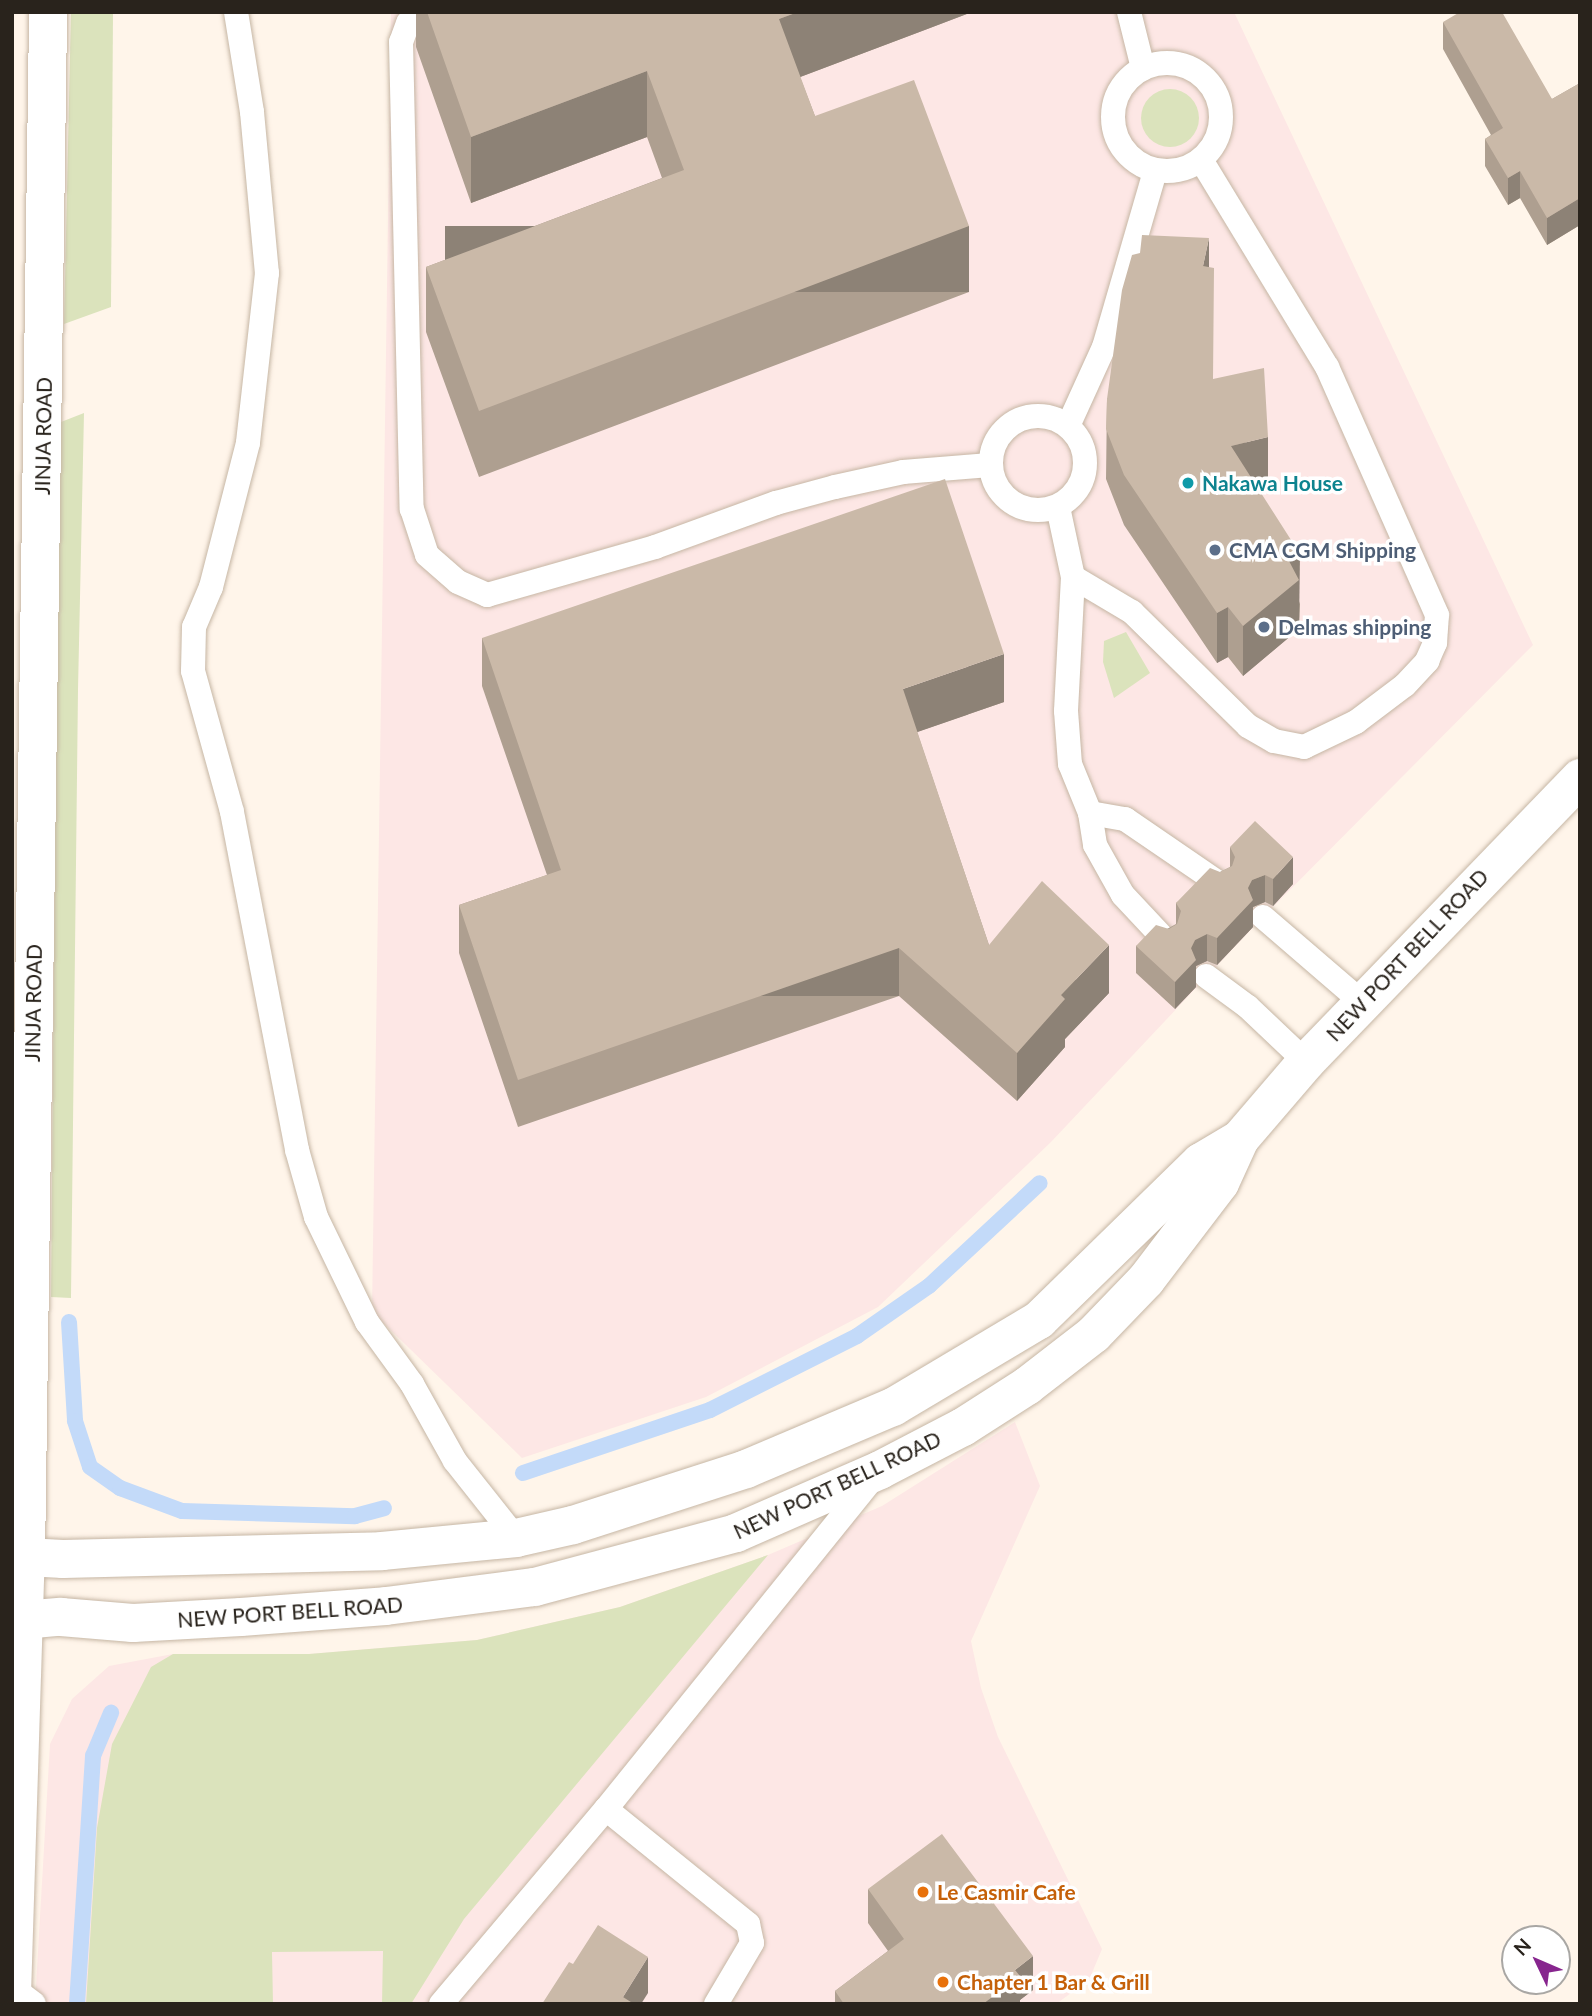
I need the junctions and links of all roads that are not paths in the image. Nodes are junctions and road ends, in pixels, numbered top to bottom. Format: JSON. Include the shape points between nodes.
{"nodes":[{"id":1,"x":48,"y":12,"type":"edge"},
{"id":2,"x":236,"y":12,"type":"edge"},
{"id":3,"x":420,"y":12,"type":"edge"},
{"id":4,"x":1129,"y":12,"type":"edge"},
{"id":5,"x":1143,"y":68,"type":"junction"},
{"id":6,"x":1201,"y":160,"type":"junction"},
{"id":7,"x":1155,"y":171,"type":"junction"},
{"id":8,"x":1068,"y":426,"type":"junction"},
{"id":9,"x":990,"y":465,"type":"junction"},
{"id":10,"x":1058,"y":507,"type":"junction"},
{"id":11,"x":1073,"y":578,"type":"junction"},
{"id":12,"x":1580,"y":778,"type":"edge"},
{"id":13,"x":1090,"y":813,"type":"junction"},
{"id":14,"x":1220,"y":884,"type":"edge"},
{"id":15,"x":1263,"y":917,"type":"dead end"},
{"id":16,"x":1166,"y":941,"type":"edge"},
{"id":17,"x":1206,"y":976,"type":"dead end"},
{"id":18,"x":1363,"y":1003,"type":"junction"},
{"id":19,"x":1306,"y":1062,"type":"junction"},
{"id":20,"x":1240,"y":1139,"type":"junction"},
{"id":21,"x":880,"y":1470,"type":"junction"},
{"id":22,"x":516,"y":1538,"type":"junction"},
{"id":23,"x":29,"y":1554,"type":"edge"},
{"id":24,"x":18,"y":1623,"type":"edge"},
{"id":25,"x":606,"y":1809,"type":"junction"},
{"id":26,"x":13,"y":1988,"type":"edge"},
{"id":27,"x":12,"y":1994,"type":"edge"},
{"id":28,"x":34,"y":2004,"type":"edge"},
{"id":29,"x":441,"y":2004,"type":"edge"},
{"id":30,"x":716,"y":2004,"type":"edge"}],
"edges":[{"from":1,"to":23,"type":"main road","name":"JINJA ROAD"},
{"from":2,"to":22,"type":"lane","via":[[252,112],[267,273],[248,443],[211,587],[194,627],[192,671],[232,812],[297,1150],[316,1217],[367,1322],[412,1384],[455,1461]]},
{"from":3,"to":9,"type":"lane","via":[[408,23],[401,42],[412,509],[428,555],[458,582],[487,594],[655,547],[835,487],[903,472]]},
{"from":4,"to":5,"type":"lane"},
{"from":5,"to":6,"type":"lane","via":[[1162,62],[1181,64],[1200,72],[1213,88],[1221,106],[1221,126]]},
{"from":5,"to":7,"type":"lane","via":[[1126,81],[1115,99],[1112,121],[1119,144],[1133,161]]},
{"from":6,"to":7,"type":"lane","via":[[1179,170]]},
{"from":6,"to":11,"type":"lane","via":[[1327,367],[1437,615],[1435,643],[1427,661],[1405,685],[1356,722],[1304,747],[1248,726],[1132,611]]},
{"from":7,"to":8,"type":"lane","via":[[1104,347]]},
{"from":8,"to":9,"type":"lane","via":[[1034,416],[1017,421],[993,447]]},
{"from":8,"to":10,"type":"lane","via":[[1080,440],[1086,459],[1083,478]]},
{"from":9,"to":10,"type":"lane","via":[[994,483],[1005,499],[1021,508]]},
{"from":10,"to":11,"type":"lane"},
{"from":11,"to":13,"type":"lane","via":[[1067,738],[1070,764]]},
{"from":12,"to":18,"type":"main road","name":"NEW PORT BELL ROAD"},
{"from":13,"to":14,"type":"lane","via":[[1125,819]]},
{"from":13,"to":16,"type":"lane","via":[[1094,845],[1123,895]]},
{"from":15,"to":18,"type":"lane"},
{"from":17,"to":19,"type":"lane","via":[[1248,1007]]},
{"from":18,"to":19,"type":"main road","name":"NEW PORT BELL ROAD"},
{"from":19,"to":20,"type":"main road","name":"NEW PORT BELL ROAD"},
{"from":20,"to":21,"type":"main road","name":"NEW PORT BELL ROAD","via":[[1220,1183],[1146,1280],[1094,1334],[1027,1386],[963,1427]]},
{"from":20,"to":22,"type":"main road","name":"NEW PORT BELL ROAD","via":[[1201,1162],[1039,1320],[893,1407],[746,1469],[573,1525]]},
{"from":21,"to":24,"type":"main road","name":"NEW PORT BELL ROAD","via":[[736,1533],[535,1587],[386,1606],[241,1617],[133,1623],[61,1617]]},
{"from":21,"to":25,"type":"lane"},
{"from":22,"to":23,"type":"main road","name":"NEW PORT BELL ROAD","via":[[382,1551]]},
{"from":23,"to":24,"type":"main road","name":"JINJA ROAD"},
{"from":24,"to":26,"type":"main road","name":"JINJA ROAD"},
{"from":25,"to":29,"type":"lane"},
{"from":25,"to":30,"type":"lane","via":[[748,1924],[752,1943]]},
{"from":26,"to":27,"type":"main road","name":"JINJA ROAD"},
{"from":26,"to":28,"type":"lane"}]}
